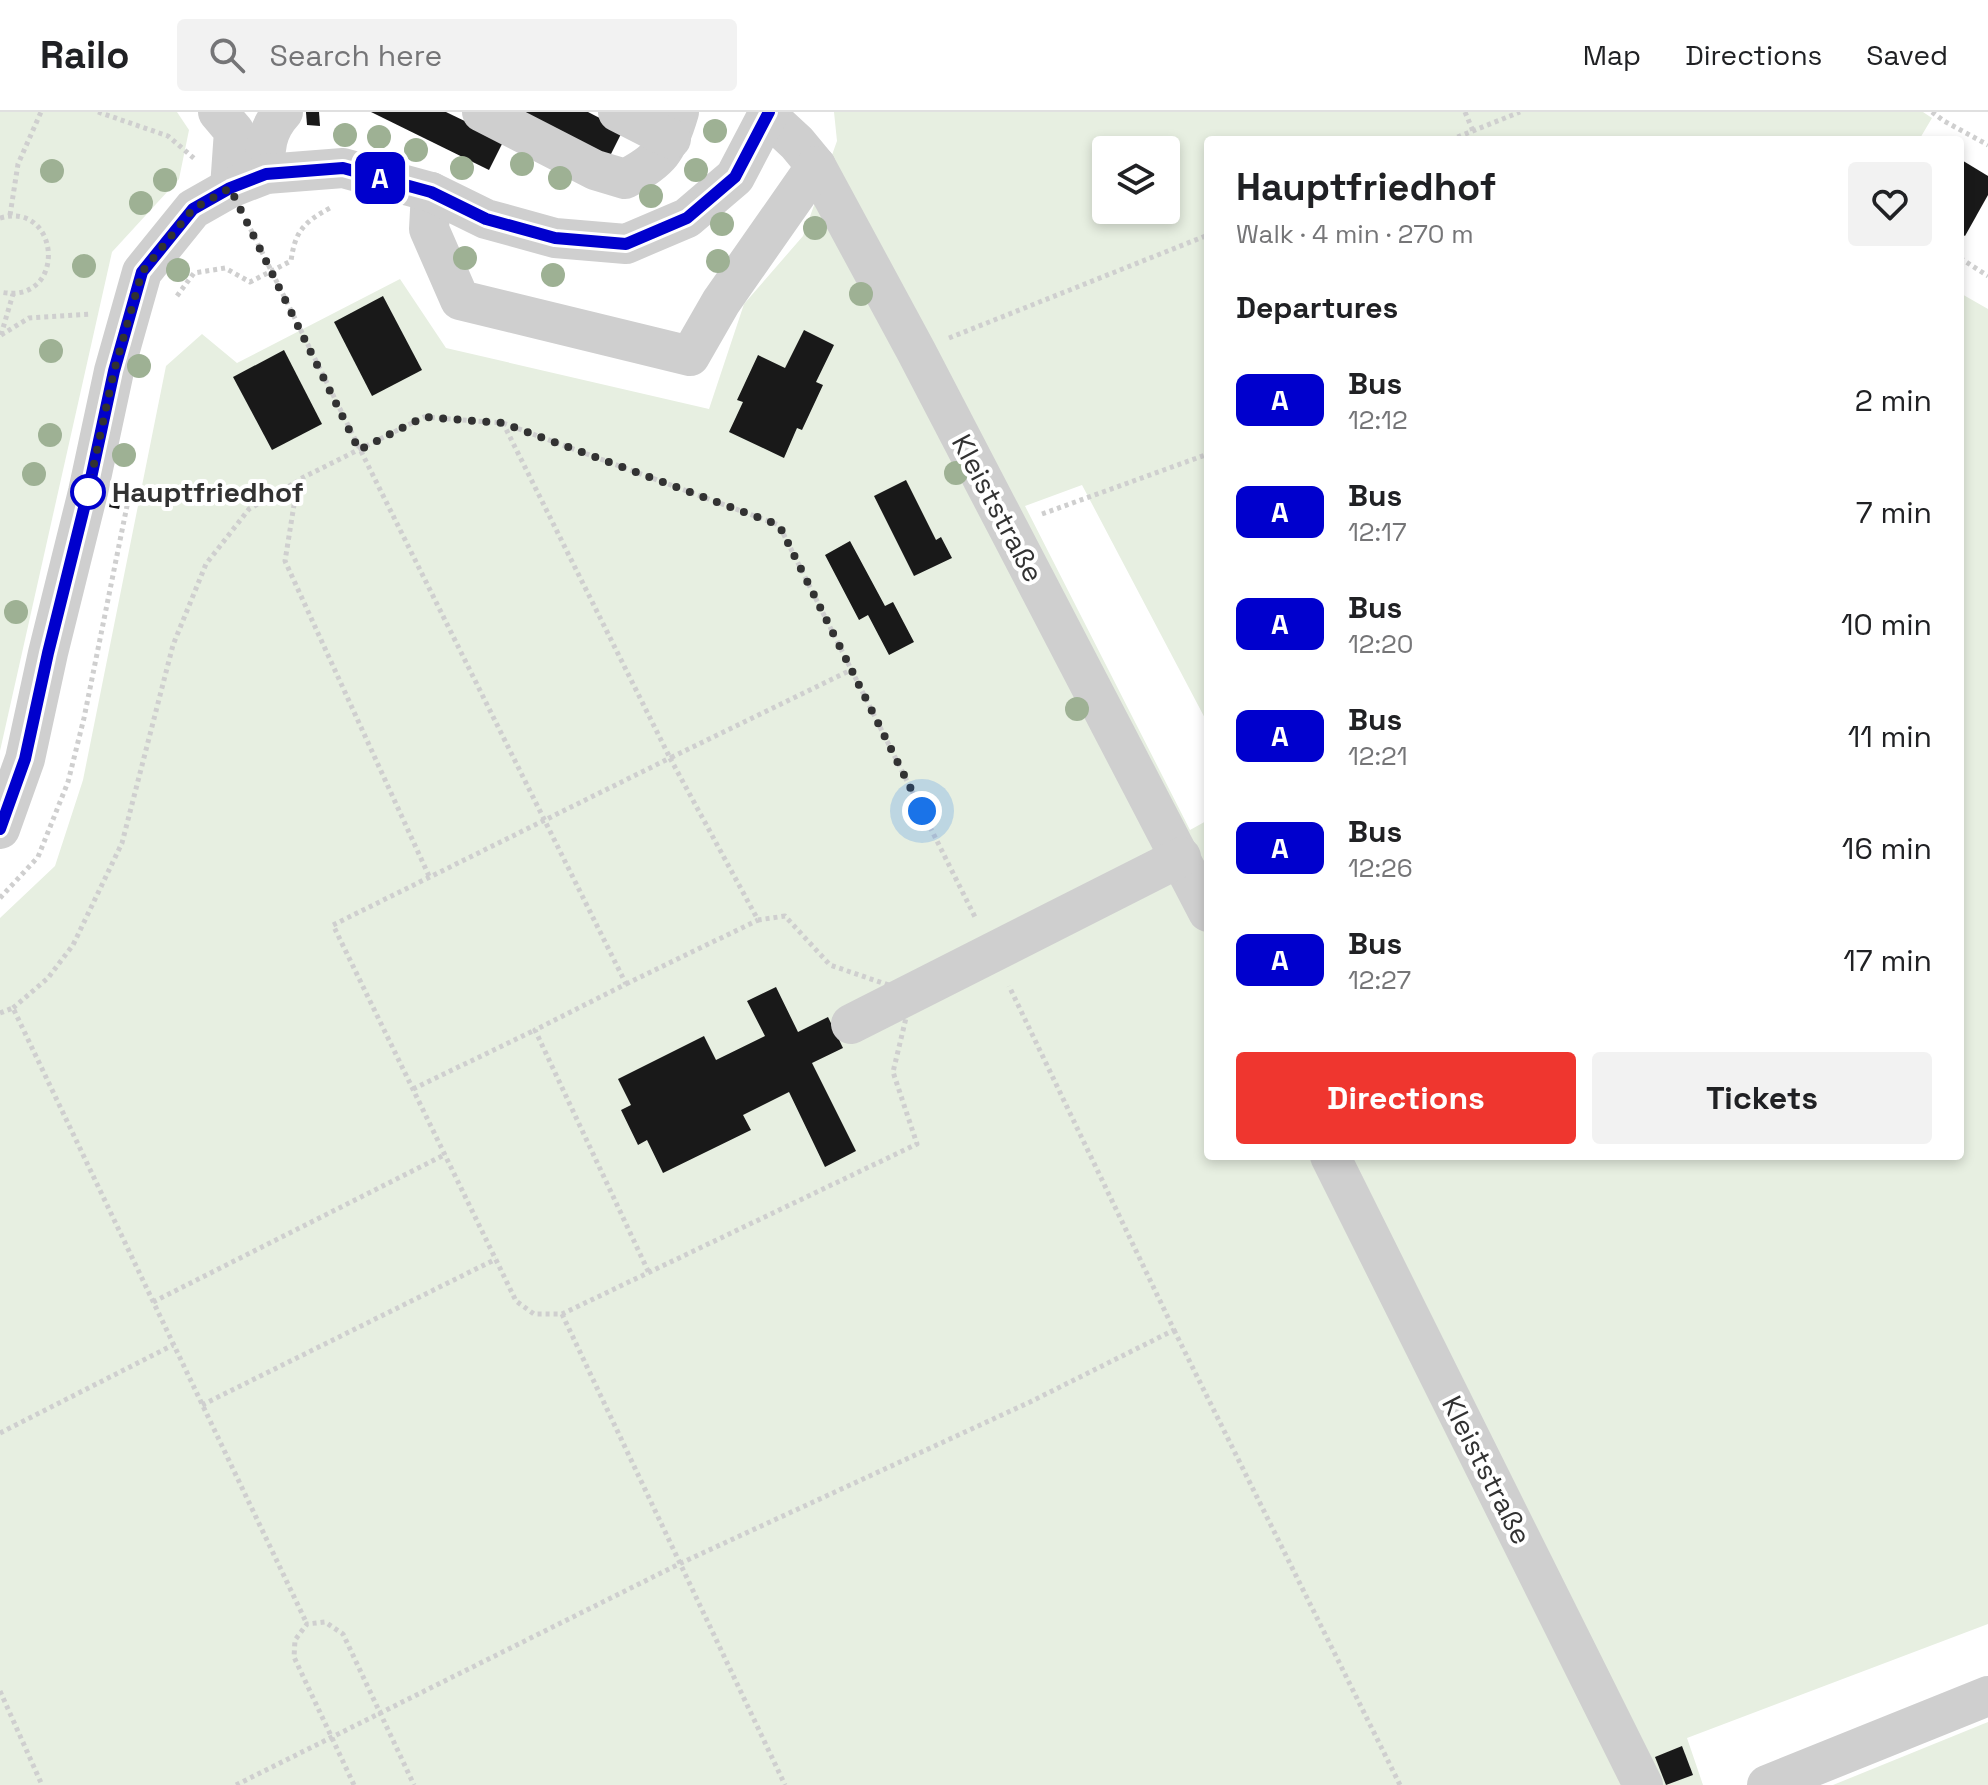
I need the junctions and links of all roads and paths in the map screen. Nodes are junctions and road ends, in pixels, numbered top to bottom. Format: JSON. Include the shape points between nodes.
{"nodes":[{"id":1,"x":41,"y":112,"type":"edge"},
{"id":2,"x":98,"y":112,"type":"edge"},
{"id":3,"x":283,"y":112,"type":"edge"},
{"id":4,"x":482,"y":112,"type":"edge"},
{"id":5,"x":618,"y":112,"type":"edge"},
{"id":6,"x":1465,"y":112,"type":"edge"},
{"id":7,"x":1520,"y":112,"type":"edge"},
{"id":8,"x":1932,"y":112,"type":"edge"},
{"id":9,"x":769,"y":115,"type":"edge"},
{"id":10,"x":226,"y":121,"type":"edge"},
{"id":11,"x":675,"y":125,"type":"edge"},
{"id":12,"x":1473,"y":131,"type":"junction"},
{"id":13,"x":1460,"y":136,"type":"edge"},
{"id":14,"x":1988,"y":145,"type":"edge"},
{"id":15,"x":816,"y":166,"type":"junction"},
{"id":16,"x":248,"y":181,"type":"junction"},
{"id":17,"x":431,"y":192,"type":"junction"},
{"id":18,"x":10,"y":215,"type":"junction"},
{"id":19,"x":0,"y":218,"type":"edge"},
{"id":20,"x":1204,"y":237,"type":"edge"},
{"id":21,"x":1964,"y":261,"type":"edge"},
{"id":22,"x":272,"y":272,"type":"junction"},
{"id":23,"x":1988,"y":276,"type":"edge"},
{"id":24,"x":0,"y":292,"type":"edge"},
{"id":25,"x":13,"y":294,"type":"junction"},
{"id":26,"x":174,"y":299,"type":"dead end"},
{"id":27,"x":131,"y":312,"type":"junction"},
{"id":28,"x":1,"y":335,"type":"edge"},
{"id":29,"x":916,"y":351,"type":"junction"},
{"id":30,"x":503,"y":423,"type":"junction"},
{"id":31,"x":359,"y":450,"type":"junction"},
{"id":32,"x":1204,"y":455,"type":"edge"},
{"id":33,"x":298,"y":480,"type":"junction"},
{"id":34,"x":131,"y":486,"type":"dead end"},
{"id":35,"x":1008,"y":527,"type":"junction"},
{"id":36,"x":851,"y":670,"type":"junction"},
{"id":37,"x":670,"y":758,"type":"junction"},
{"id":38,"x":543,"y":822,"type":"junction"},
{"id":39,"x":0,"y":829,"type":"edge"},
{"id":40,"x":1181,"y":857,"type":"junction"},
{"id":41,"x":429,"y":876,"type":"junction"},
{"id":42,"x":0,"y":898,"type":"edge"},
{"id":43,"x":1204,"y":904,"type":"edge"},
{"id":44,"x":758,"y":920,"type":"junction"},
{"id":45,"x":993,"y":952,"type":"junction"},
{"id":46,"x":626,"y":984,"type":"junction"},
{"id":47,"x":912,"y":993,"type":"junction"},
{"id":48,"x":13,"y":1008,"type":"junction"},
{"id":49,"x":0,"y":1013,"type":"edge"},
{"id":50,"x":851,"y":1024,"type":"dead end"},
{"id":51,"x":535,"y":1030,"type":"junction"},
{"id":52,"x":413,"y":1089,"type":"junction"},
{"id":53,"x":446,"y":1154,"type":"junction"},
{"id":54,"x":1332,"y":1160,"type":"edge"},
{"id":55,"x":496,"y":1259,"type":"junction"},
{"id":56,"x":649,"y":1273,"type":"junction"},
{"id":57,"x":153,"y":1302,"type":"junction"},
{"id":58,"x":562,"y":1314,"type":"junction"},
{"id":59,"x":1174,"y":1330,"type":"junction"},
{"id":60,"x":173,"y":1345,"type":"junction"},
{"id":61,"x":202,"y":1405,"type":"junction"},
{"id":62,"x":0,"y":1433,"type":"edge"},
{"id":63,"x":681,"y":1563,"type":"junction"},
{"id":64,"x":307,"y":1624,"type":"junction"},
{"id":65,"x":0,"y":1691,"type":"edge"},
{"id":66,"x":1988,"y":1696,"type":"edge"},
{"id":67,"x":382,"y":1711,"type":"junction"},
{"id":68,"x":330,"y":1737,"type":"junction"},
{"id":69,"x":42,"y":1785,"type":"edge"},
{"id":70,"x":236,"y":1785,"type":"edge"},
{"id":71,"x":354,"y":1785,"type":"edge"},
{"id":72,"x":414,"y":1785,"type":"edge"},
{"id":73,"x":785,"y":1785,"type":"edge"},
{"id":74,"x":1400,"y":1785,"type":"edge"},
{"id":75,"x":1643,"y":1785,"type":"edge"},
{"id":76,"x":1767,"y":1785,"type":"edge"}],
"edges":[{"from":1,"to":18,"type":"path","via":[[18,164]]},
{"from":2,"to":16,"type":"path","via":[[168,136]]},
{"from":3,"to":16,"type":"street","via":[[272,123]]},
{"from":4,"to":11,"type":"street","via":[[595,170],[625,179],[652,165]]},
{"from":5,"to":11,"type":"street"},
{"from":6,"to":12,"type":"path"},
{"from":7,"to":12,"type":"path"},
{"from":8,"to":14,"type":"path"},
{"from":9,"to":15,"type":"street","name":"Kleiststraße"},
{"from":9,"to":17,"type":"street","via":[[735,177],[687,218],[626,244],[555,238],[486,219]]},
{"from":10,"to":16,"type":"street"},
{"from":12,"to":13,"type":"path"},
{"from":15,"to":17,"type":"street","via":[[721,302],[690,356],[460,300],[429,229]]},
{"from":15,"to":29,"type":"street","name":"Kleiststraße"},
{"from":16,"to":17,"type":"street","via":[[343,168]]},
{"from":16,"to":22,"type":"path"},
{"from":16,"to":27,"type":"street","via":[[193,209],[142,272]]},
{"from":18,"to":19,"type":"path"},
{"from":18,"to":25,"type":"path","via":[[35,223],[46,238],[50,261],[37,284]]},
{"from":20,"to":29,"type":"path"},
{"from":21,"to":23,"type":"path"},
{"from":22,"to":26,"type":"path","via":[[250,282],[225,268],[194,273]]},
{"from":22,"to":31,"type":"path"},
{"from":24,"to":25,"type":"path"},
{"from":25,"to":28,"type":"path"},
{"from":27,"to":28,"type":"path","via":[[29,318]]},
{"from":27,"to":39,"type":"street","via":[[25,759]]},
{"from":29,"to":35,"type":"street","name":"Kleiststraße"},
{"from":30,"to":31,"type":"path","via":[[424,417]]},
{"from":30,"to":36,"type":"path","via":[[779,525]]},
{"from":30,"to":37,"type":"path"},
{"from":31,"to":33,"type":"path"},
{"from":31,"to":38,"type":"path"},
{"from":32,"to":35,"type":"path"},
{"from":33,"to":41,"type":"path","via":[[285,561]]},
{"from":33,"to":48,"type":"path","via":[[249,509],[206,564],[173,645],[122,843],[73,945],[48,978]]},
{"from":34,"to":42,"type":"path","via":[[68,782],[38,857]]},
{"from":35,"to":40,"type":"street","name":"Kleiststraße"},
{"from":36,"to":37,"type":"path"},
{"from":36,"to":45,"type":"path"},
{"from":37,"to":38,"type":"path"},
{"from":37,"to":44,"type":"path"},
{"from":38,"to":41,"type":"path"},
{"from":38,"to":46,"type":"path"},
{"from":40,"to":43,"type":"street","name":"Kleiststraße"},
{"from":40,"to":45,"type":"street"},
{"from":41,"to":52,"type":"path","via":[[333,925]]},
{"from":44,"to":46,"type":"path"},
{"from":44,"to":47,"type":"path","via":[[785,916],[830,965]]},
{"from":45,"to":47,"type":"street"},
{"from":45,"to":59,"type":"path"},
{"from":46,"to":51,"type":"path"},
{"from":47,"to":50,"type":"street"},
{"from":47,"to":56,"type":"path","via":[[893,1072],[917,1144]]},
{"from":48,"to":49,"type":"path"},
{"from":48,"to":57,"type":"path"},
{"from":51,"to":52,"type":"path"},
{"from":51,"to":56,"type":"path"},
{"from":52,"to":53,"type":"path"},
{"from":53,"to":55,"type":"path"},
{"from":53,"to":57,"type":"path"},
{"from":54,"to":75,"type":"street","name":"Kleiststraße"},
{"from":55,"to":58,"type":"path","via":[[516,1301],[534,1314]]},
{"from":55,"to":61,"type":"path"},
{"from":56,"to":58,"type":"path"},
{"from":57,"to":60,"type":"path"},
{"from":58,"to":63,"type":"path"},
{"from":59,"to":63,"type":"path"},
{"from":59,"to":74,"type":"path"},
{"from":60,"to":61,"type":"path"},
{"from":60,"to":62,"type":"path"},
{"from":61,"to":64,"type":"path"},
{"from":63,"to":67,"type":"path"},
{"from":63,"to":73,"type":"path"},
{"from":64,"to":67,"type":"path","via":[[325,1622],[343,1634]]},
{"from":64,"to":68,"type":"path","via":[[295,1640],[294,1657]]},
{"from":65,"to":69,"type":"path"},
{"from":66,"to":76,"type":"street"},
{"from":67,"to":68,"type":"path"},
{"from":67,"to":72,"type":"path"},
{"from":68,"to":70,"type":"path"},
{"from":68,"to":71,"type":"path"}]}
